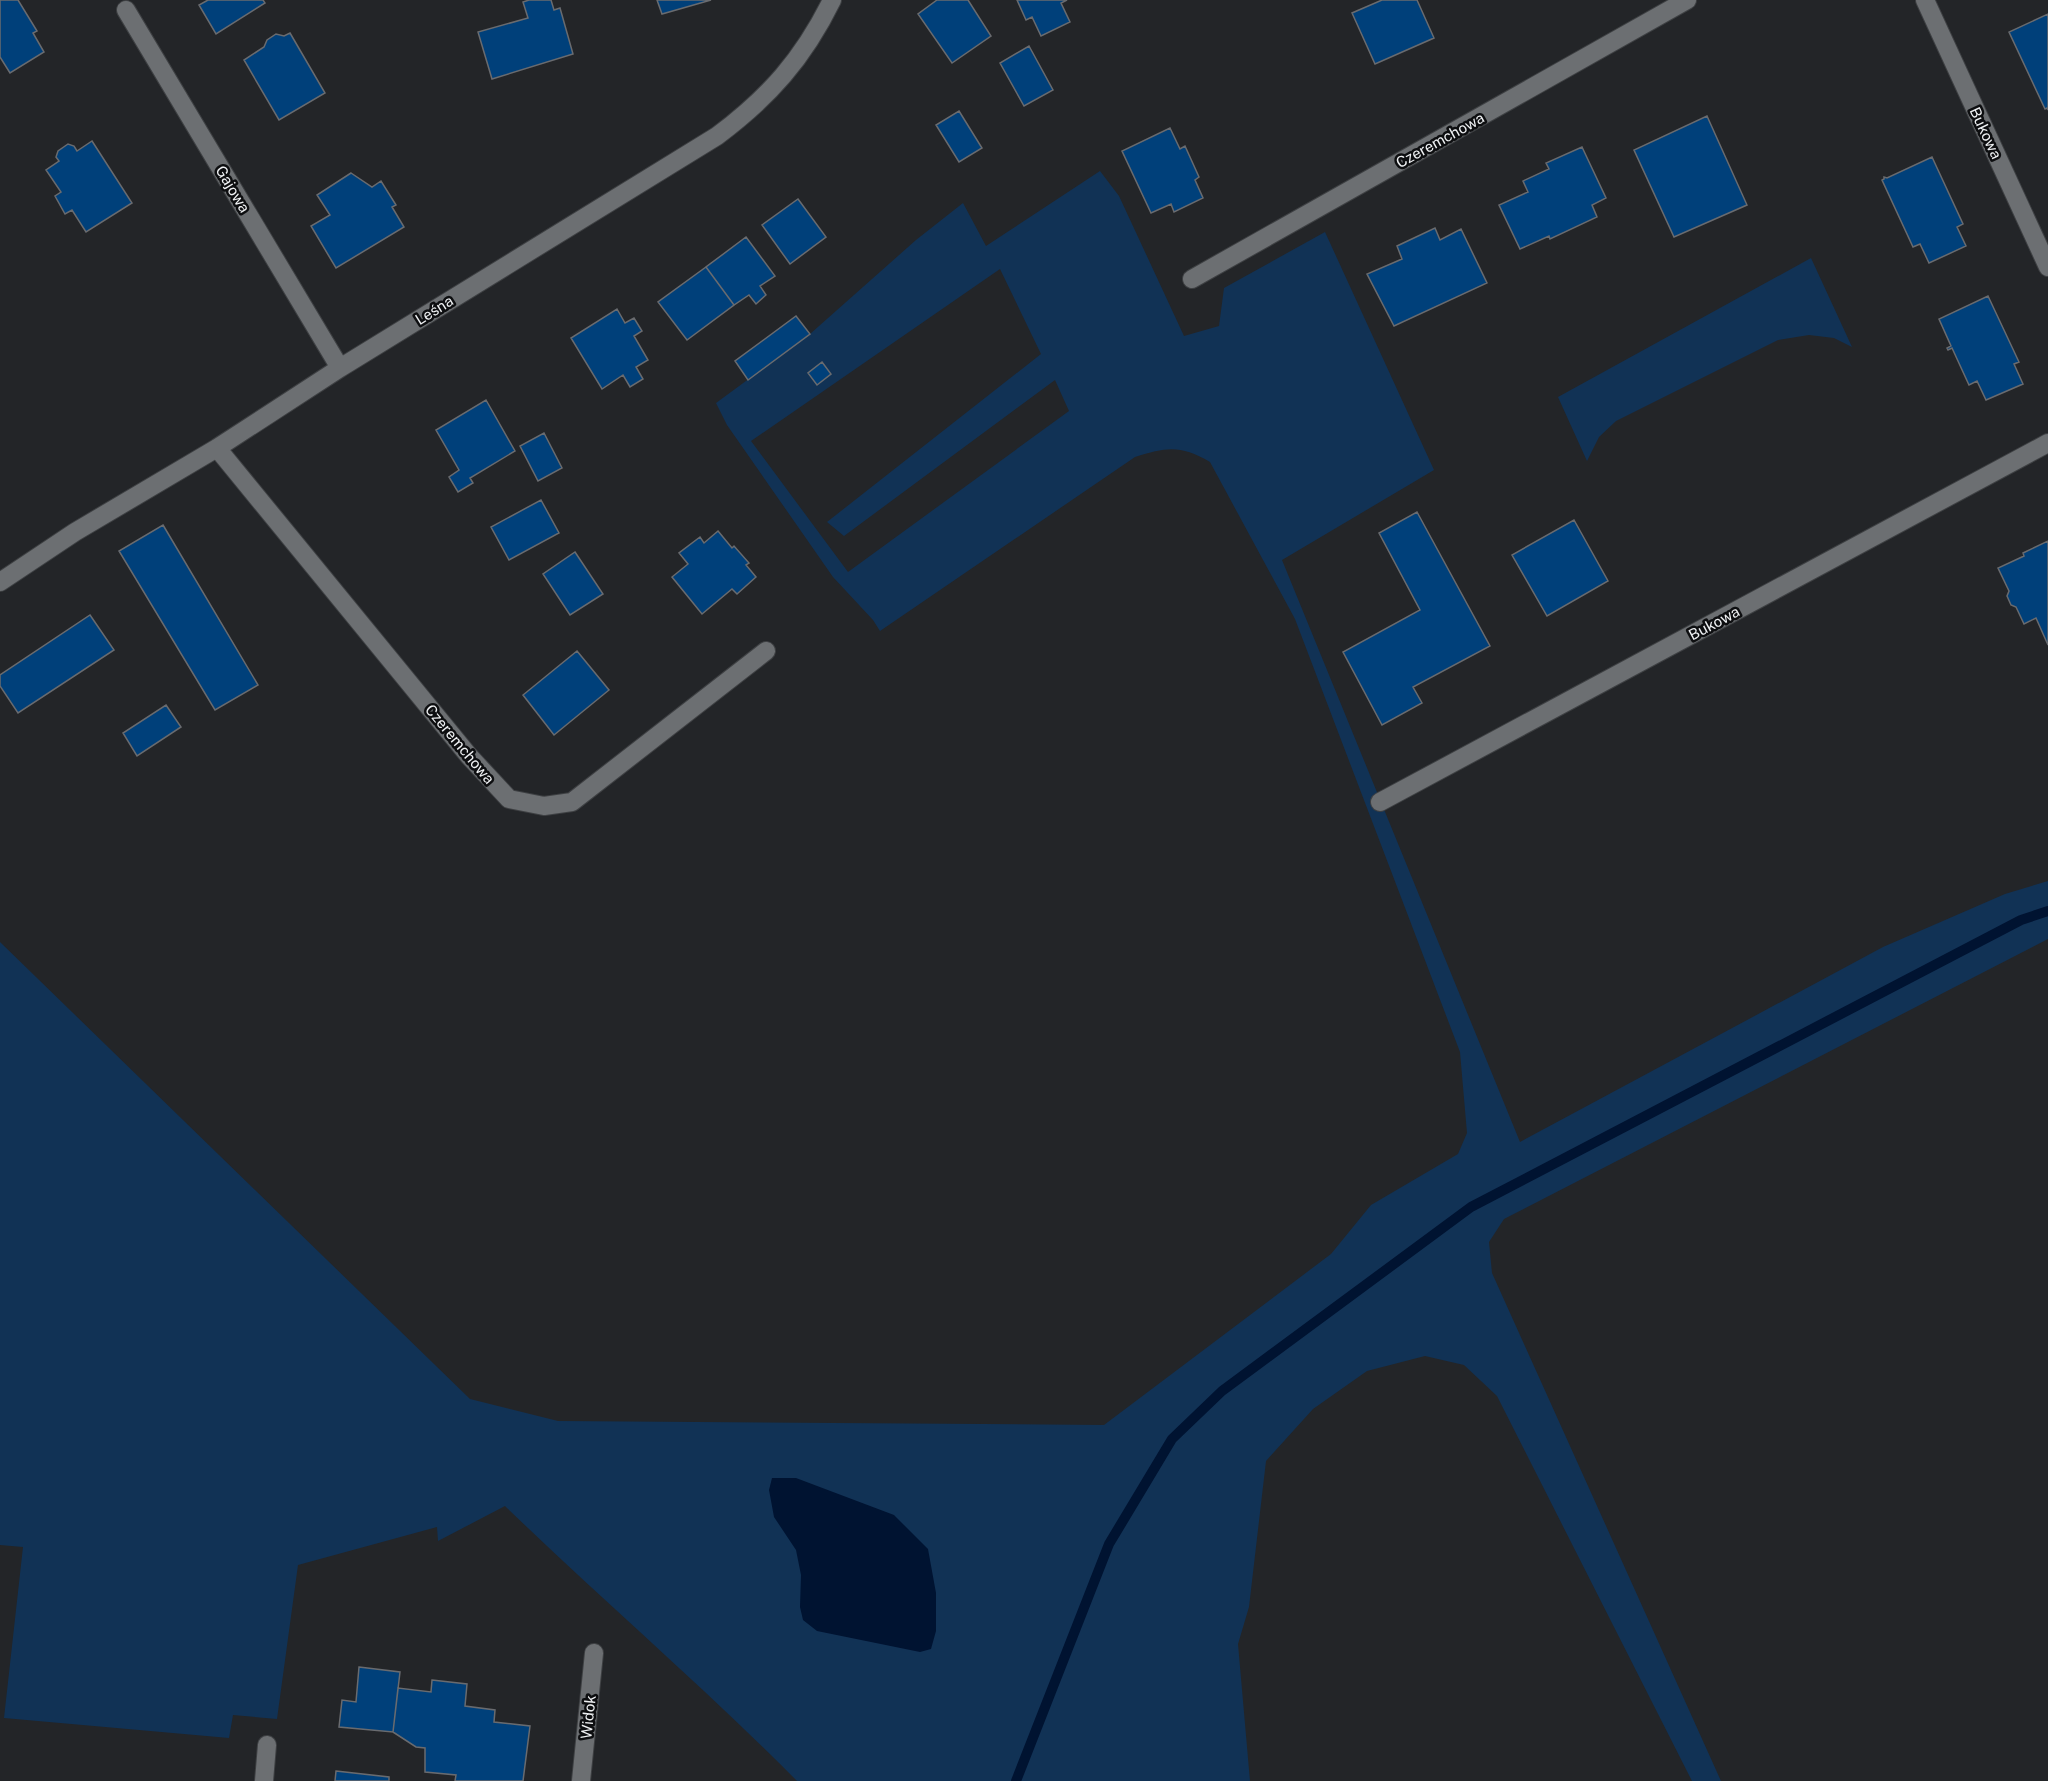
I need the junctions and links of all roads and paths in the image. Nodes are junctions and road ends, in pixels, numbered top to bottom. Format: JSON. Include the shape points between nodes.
{"nodes":[{"id":1,"x":832,"y":0,"type":"edge"},
{"id":2,"x":1687,"y":0,"type":"edge"},
{"id":3,"x":1925,"y":0,"type":"edge"},
{"id":4,"x":126,"y":10,"type":"dead end"},
{"id":5,"x":2048,"y":267,"type":"edge"},
{"id":6,"x":1192,"y":279,"type":"dead end"},
{"id":7,"x":340,"y":368,"type":"junction"},
{"id":8,"x":2048,"y":443,"type":"edge"},
{"id":9,"x":217,"y":448,"type":"junction"},
{"id":10,"x":0,"y":582,"type":"edge"},
{"id":11,"x":766,"y":651,"type":"dead end"},
{"id":12,"x":1380,"y":802,"type":"dead end"},
{"id":13,"x":594,"y":1653,"type":"dead end"},
{"id":14,"x":267,"y":1745,"type":"dead end"},
{"id":15,"x":264,"y":1781,"type":"edge"},
{"id":16,"x":581,"y":1781,"type":"edge"}],
"edges":[{"from":1,"to":7,"type":"street","name":"Leśna","via":[[799,59],[742,118]]},
{"from":2,"to":6,"type":"street","name":"Czeremchowa"},
{"from":3,"to":5,"type":"street","name":"Bukowa"},
{"from":4,"to":7,"type":"street","name":"Gajowa"},
{"from":7,"to":9,"type":"street","name":"Leśna"},
{"from":8,"to":12,"type":"street","name":"Bukowa"},
{"from":9,"to":10,"type":"street","name":"Leśna","via":[[75,531]]},
{"from":9,"to":11,"type":"street","name":"Czeremchowa","via":[[509,799],[544,806],[572,802]]},
{"from":13,"to":16,"type":"street","name":"Widok"},
{"from":14,"to":15,"type":"street"}]}
